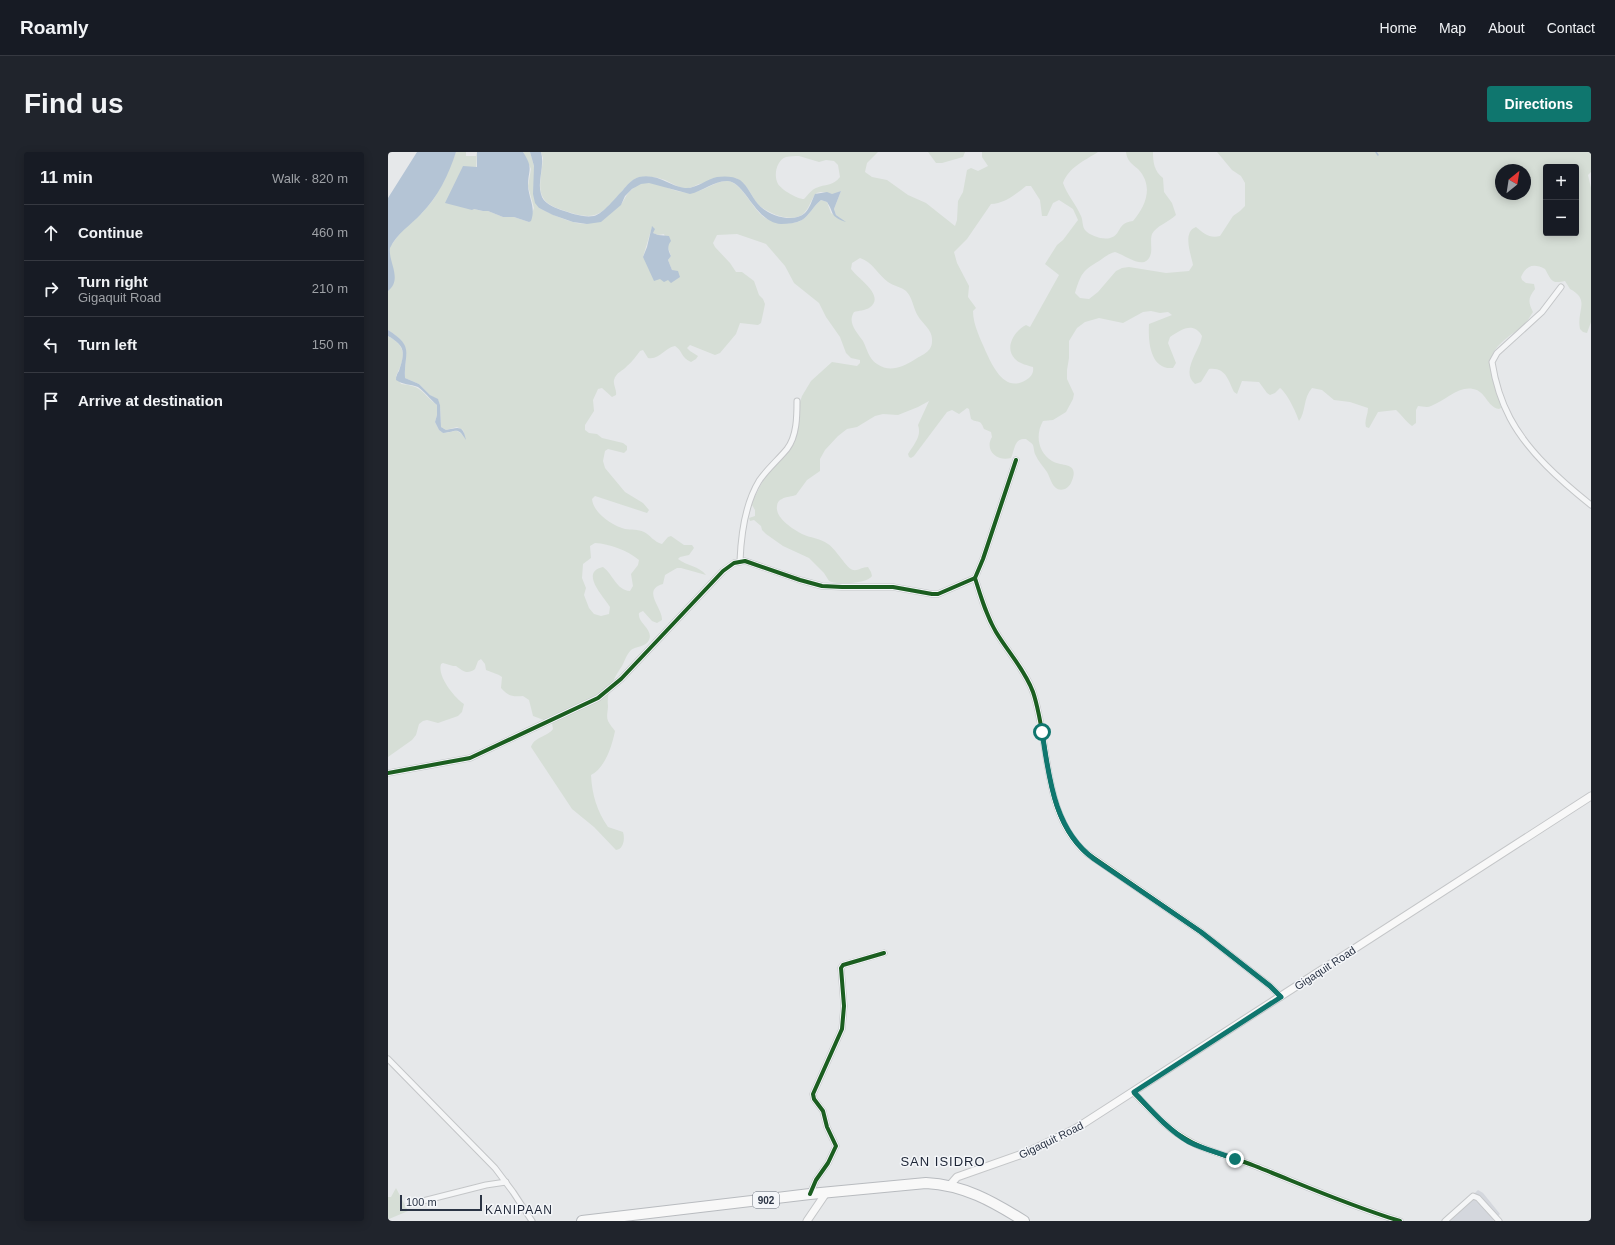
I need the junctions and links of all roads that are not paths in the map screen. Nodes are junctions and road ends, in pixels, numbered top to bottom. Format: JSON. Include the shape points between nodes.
{"nodes":[{"id":1,"x":1561,"y":287,"type":"dead end"},
{"id":2,"x":797,"y":401,"type":"dead end"},
{"id":3,"x":1016,"y":460,"type":"dead end"},
{"id":4,"x":1591,"y":505,"type":"edge"},
{"id":5,"x":740,"y":561,"type":"junction"},
{"id":6,"x":975,"y":578,"type":"junction"},
{"id":7,"x":388,"y":773,"type":"edge"},
{"id":8,"x":1591,"y":796,"type":"edge"},
{"id":9,"x":884,"y":953,"type":"dead end"},
{"id":10,"x":1281,"y":997,"type":"junction"},
{"id":11,"x":388,"y":1059,"type":"edge"},
{"id":12,"x":1134,"y":1092,"type":"junction"},
{"id":13,"x":506,"y":1182,"type":"junction"},
{"id":14,"x":950,"y":1185,"type":"junction"},
{"id":15,"x":826,"y":1193,"type":"junction"},
{"id":16,"x":810,"y":1194,"type":"junction"},
{"id":17,"x":411,"y":1204,"type":"dead end"},
{"id":18,"x":532,"y":1221,"type":"edge"},
{"id":19,"x":582,"y":1221,"type":"edge"},
{"id":20,"x":807,"y":1221,"type":"edge"},
{"id":21,"x":1024,"y":1221,"type":"edge"},
{"id":22,"x":1400,"y":1221,"type":"edge"},
{"id":23,"x":1446,"y":1221,"type":"edge"},
{"id":24,"x":1499,"y":1221,"type":"edge"}],
"edges":[{"from":1,"to":4,"type":"street","via":[[1542,312],[1497,353],[1492,362],[1502,400],[1516,428],[1528,445]]},
{"from":2,"to":5,"type":"street","via":[[791,443],[766,472],[753,494],[743,532]]},
{"from":3,"to":6,"type":"street"},
{"from":5,"to":6,"type":"street","via":[[822,586],[893,587],[932,594],[938,594]]},
{"from":5,"to":7,"type":"street","via":[[723,572],[621,679],[598,698],[470,758]]},
{"from":6,"to":10,"type":"street","via":[[988,618],[1023,672],[1032,691],[1053,792],[1060,814],[1074,841],[1094,859],[1201,932]]},
{"from":8,"to":10,"type":"main road","name":"Gigaquit Road"},
{"from":9,"to":16,"type":"street","via":[[843,964],[841,968],[844,1006],[842,1029],[813,1094],[823,1110],[827,1127],[836,1146]]},
{"from":10,"to":12,"type":"main road","name":"Gigaquit Road"},
{"from":11,"to":13,"type":"street","via":[[480,1152]]},
{"from":12,"to":14,"type":"main road","name":"Gigaquit Road","via":[[1059,1138],[957,1178]]},
{"from":12,"to":22,"type":"street","via":[[1179,1136],[1190,1142]]},
{"from":13,"to":17,"type":"street"},
{"from":13,"to":18,"type":"street"},
{"from":14,"to":15,"type":"highway","number":"902","via":[[913,1184]]},
{"from":14,"to":21,"type":"highway","number":"902","via":[[978,1195]]},
{"from":15,"to":16,"type":"highway","number":"902"},
{"from":15,"to":20,"type":"main road"},
{"from":16,"to":19,"type":"highway","number":"902"},
{"from":23,"to":24,"type":"street","via":[[1473,1196],[1478,1198]]}]}
